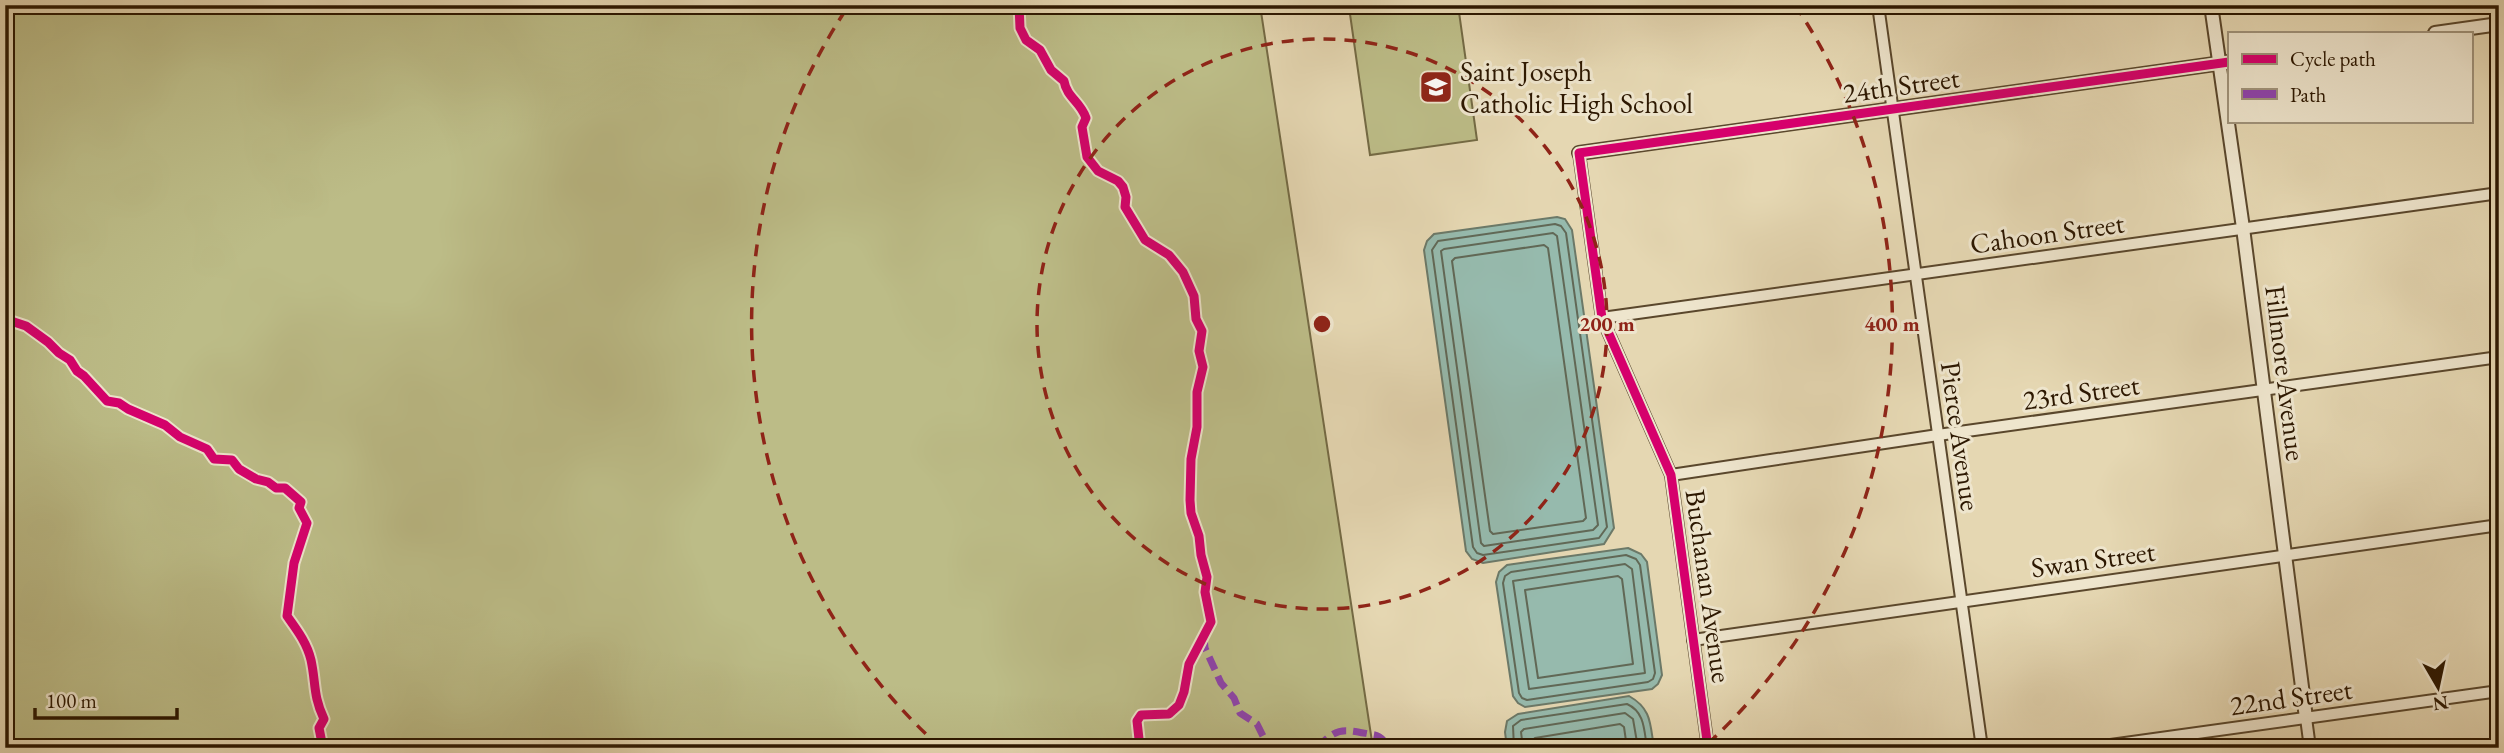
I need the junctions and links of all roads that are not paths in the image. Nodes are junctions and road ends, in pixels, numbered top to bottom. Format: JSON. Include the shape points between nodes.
{"nodes":[{"id":1,"x":1878,"y":5,"type":"edge"},
{"id":2,"x":2211,"y":5,"type":"edge"},
{"id":3,"x":2499,"y":24,"type":"edge"},
{"id":4,"x":2442,"y":32,"type":"edge"},
{"id":5,"x":2225,"y":63,"type":"edge"},
{"id":6,"x":2228,"y":90,"type":"edge"},
{"id":7,"x":1892,"y":108,"type":"junction"},
{"id":8,"x":2231,"y":122,"type":"edge"},
{"id":9,"x":1579,"y":153,"type":"joint"},
{"id":10,"x":2499,"y":193,"type":"edge"},
{"id":11,"x":2243,"y":228,"type":"junction"},
{"id":12,"x":1916,"y":274,"type":"junction"},
{"id":13,"x":1602,"y":318,"type":"junction"},
{"id":14,"x":2499,"y":357,"type":"edge"},
{"id":15,"x":2263,"y":390,"type":"junction"},
{"id":16,"x":1938,"y":435,"type":"junction"},
{"id":17,"x":1671,"y":475,"type":"junction"},
{"id":18,"x":2499,"y":525,"type":"edge"},
{"id":19,"x":2286,"y":555,"type":"junction"},
{"id":20,"x":1961,"y":600,"type":"junction"},
{"id":21,"x":1693,"y":640,"type":"junction"},
{"id":22,"x":2499,"y":691,"type":"edge"},
{"id":23,"x":2306,"y":718,"type":"junction"},
{"id":24,"x":1708,"y":748,"type":"edge"},
{"id":25,"x":1982,"y":748,"type":"edge"},
{"id":26,"x":2090,"y":748,"type":"edge"},
{"id":27,"x":2310,"y":748,"type":"edge"}],
"edges":[{"from":1,"to":7,"type":"street","name":"Pierce Avenue"},
{"from":2,"to":5,"type":"street","name":"Fillmore Avenue"},
{"from":3,"to":4,"type":"street"},
{"from":5,"to":6,"type":"street","name":"Fillmore Avenue"},
{"from":5,"to":7,"type":"street","name":"24th Street"},
{"from":7,"to":9,"type":"street","name":"24th Street"},
{"from":7,"to":12,"type":"street","name":"Pierce Avenue"},
{"from":8,"to":11,"type":"street","name":"Fillmore Avenue"},
{"from":9,"to":13,"type":"street","name":"Buchanan Avenue"},
{"from":10,"to":11,"type":"street","name":"Cahoon Street"},
{"from":11,"to":12,"type":"street","name":"Cahoon Street"},
{"from":11,"to":15,"type":"street","name":"Fillmore Avenue"},
{"from":12,"to":13,"type":"street","name":"Cahoon Street"},
{"from":12,"to":16,"type":"street","name":"Pierce Avenue"},
{"from":13,"to":17,"type":"street","name":"Buchanan Avenue"},
{"from":14,"to":15,"type":"street","name":"23rd Street"},
{"from":15,"to":16,"type":"street","name":"23rd Street"},
{"from":15,"to":19,"type":"street","name":"Fillmore Avenue"},
{"from":16,"to":17,"type":"street","name":"23rd Street"},
{"from":16,"to":20,"type":"street","name":"Pierce Avenue"},
{"from":17,"to":21,"type":"street","name":"Buchanan Avenue"},
{"from":18,"to":19,"type":"street","name":"Swan Street"},
{"from":19,"to":20,"type":"street","name":"Swan Street"},
{"from":19,"to":23,"type":"street","name":"Fillmore Avenue"},
{"from":20,"to":21,"type":"street","name":"Swan Street"},
{"from":20,"to":25,"type":"street","name":"Pierce Avenue"},
{"from":21,"to":24,"type":"street","name":"Buchanan Avenue"},
{"from":22,"to":23,"type":"street","name":"22nd Street"},
{"from":23,"to":26,"type":"street","name":"22nd Street"},
{"from":23,"to":27,"type":"street","name":"Fillmore Avenue"}]}
